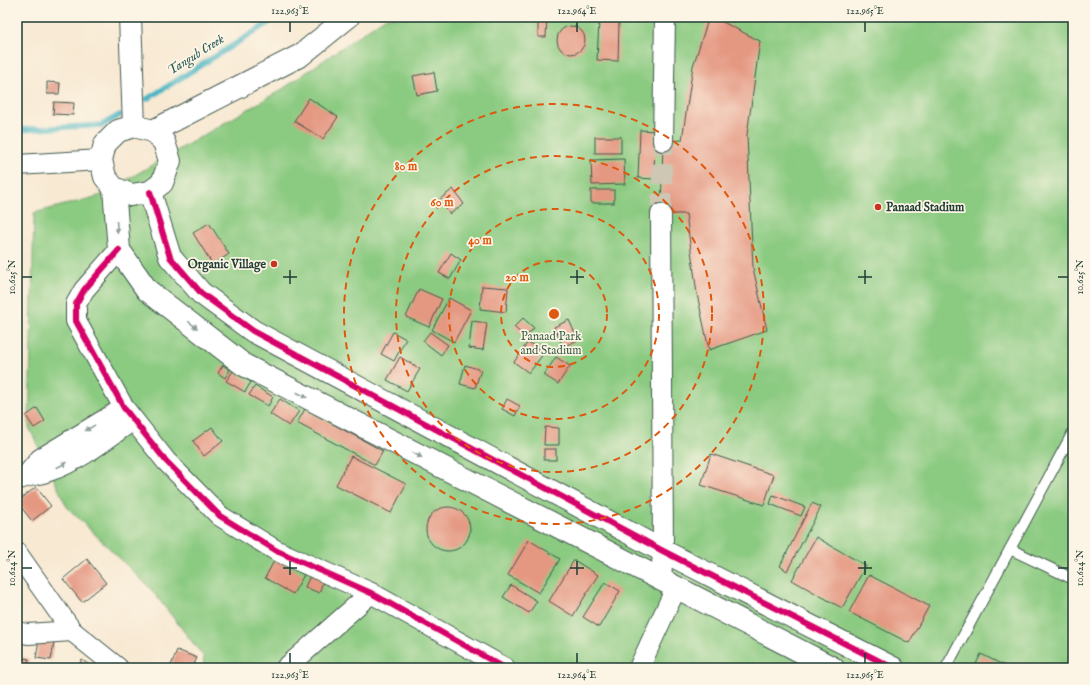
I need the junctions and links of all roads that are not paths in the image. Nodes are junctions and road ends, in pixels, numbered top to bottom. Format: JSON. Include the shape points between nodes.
{"nodes":[{"id":1,"x":130,"y":17,"type":"edge"},
{"id":2,"x":348,"y":17,"type":"edge"},
{"id":3,"x":665,"y":17,"type":"edge"},
{"id":4,"x":144,"y":128,"type":"junction"},
{"id":5,"x":663,"y":141,"type":"tunnel mouth"},
{"id":6,"x":101,"y":160,"type":"junction"},
{"id":7,"x":17,"y":165,"type":"edge"},
{"id":8,"x":114,"y":188,"type":"junction"},
{"id":9,"x":150,"y":192,"type":"junction"},
{"id":10,"x":661,"y":214,"type":"tunnel mouth"},
{"id":11,"x":119,"y":250,"type":"junction"},
{"id":12,"x":128,"y":414,"type":"junction"},
{"id":13,"x":1073,"y":432,"type":"edge"},
{"id":14,"x":21,"y":478,"type":"edge"},
{"id":15,"x":1010,"y":549,"type":"junction"},
{"id":16,"x":663,"y":551,"type":"junction"},
{"id":17,"x":17,"y":553,"type":"edge"},
{"id":18,"x":1073,"y":579,"type":"edge"},
{"id":19,"x":668,"y":583,"type":"junction"},
{"id":20,"x":371,"y":592,"type":"junction"},
{"id":21,"x":72,"y":631,"type":"junction"},
{"id":22,"x":17,"y":632,"type":"edge"},
{"id":23,"x":118,"y":668,"type":"edge"},
{"id":24,"x":286,"y":668,"type":"edge"},
{"id":25,"x":504,"y":668,"type":"edge"},
{"id":26,"x":639,"y":668,"type":"edge"},
{"id":27,"x":833,"y":668,"type":"edge"},
{"id":28,"x":893,"y":668,"type":"edge"},
{"id":29,"x":946,"y":668,"type":"edge"}],
"edges":[{"from":1,"to":4,"type":"street"},
{"from":2,"to":4,"type":"street","via":[[301,55]]},
{"from":3,"to":5,"type":"street"},
{"from":4,"to":6,"type":"street","via":[[118,131],[105,144]]},
{"from":4,"to":9,"type":"street","via":[[164,142],[170,161],[162,183]]},
{"from":6,"to":7,"type":"street"},
{"from":6,"to":8,"type":"street","via":[[105,177]]},
{"from":8,"to":9,"type":"street","via":[[131,195]]},
{"from":8,"to":11,"type":"street","one_way":true},
{"from":9,"to":16,"type":"street","via":[[170,257],[202,293],[254,331]]},
{"from":10,"to":16,"type":"street"},
{"from":11,"to":12,"type":"street","via":[[84,290],[76,304],[76,320]]},
{"from":11,"to":19,"type":"street","one_way":true,"via":[[147,290],[244,365]]},
{"from":12,"to":14,"type":"street","via":[[88,452],[50,471]]},
{"from":12,"to":20,"type":"street","via":[[166,461],[220,516],[277,551]]},
{"from":13,"to":15,"type":"lane"},
{"from":15,"to":18,"type":"lane"},
{"from":15,"to":29,"type":"lane"},
{"from":16,"to":19,"type":"street"},
{"from":16,"to":28,"type":"street"},
{"from":17,"to":21,"type":"street"},
{"from":19,"to":26,"type":"street"},
{"from":19,"to":27,"type":"street"},
{"from":20,"to":24,"type":"street"},
{"from":20,"to":25,"type":"street"},
{"from":21,"to":22,"type":"street","via":[[28,634]]},
{"from":21,"to":23,"type":"street"}]}
